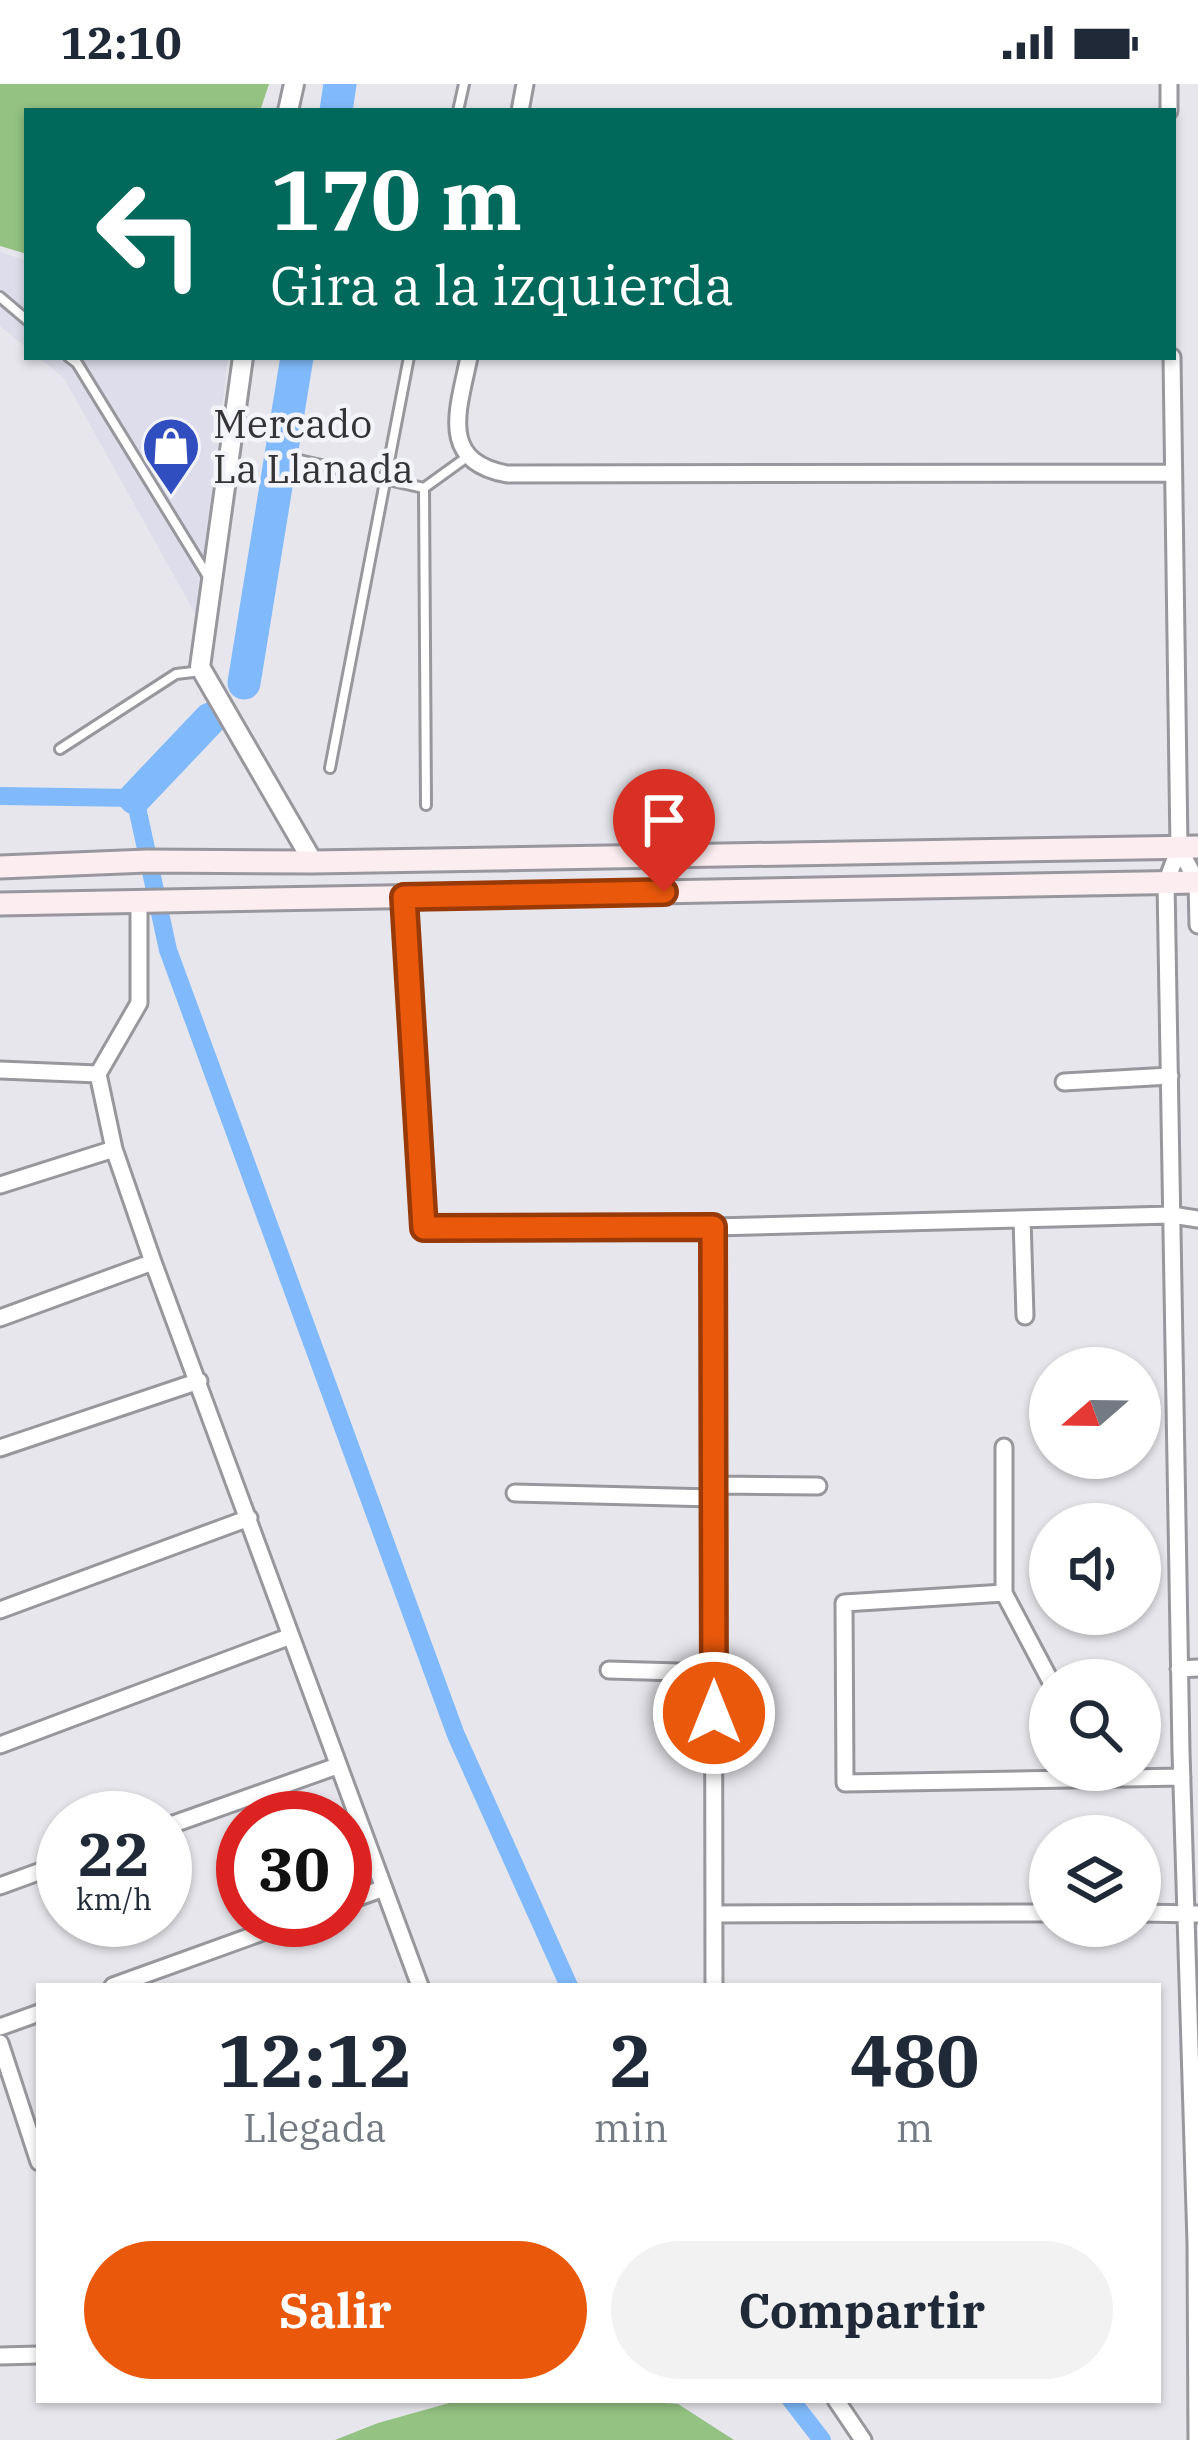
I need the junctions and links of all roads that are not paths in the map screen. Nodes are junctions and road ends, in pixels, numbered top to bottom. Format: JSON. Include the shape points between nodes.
{"nodes":[{"id":1,"x":0,"y":297,"type":"edge"},
{"id":2,"x":24,"y":317,"type":"edge"},
{"id":3,"x":73,"y":360,"type":"edge"},
{"id":4,"x":243,"y":360,"type":"edge"},
{"id":5,"x":408,"y":360,"type":"edge"},
{"id":6,"x":468,"y":360,"type":"edge"},
{"id":7,"x":1172,"y":360,"type":"edge"},
{"id":8,"x":468,"y":456,"type":"junction"},
{"id":9,"x":299,"y":460,"type":"dead end"},
{"id":10,"x":1173,"y":473,"type":"junction"},
{"id":11,"x":385,"y":479,"type":"junction"},
{"id":12,"x":424,"y":488,"type":"junction"},
{"id":13,"x":213,"y":588,"type":"junction"},
{"id":14,"x":200,"y":667,"type":"junction"},
{"id":15,"x":60,"y":749,"type":"dead end"},
{"id":16,"x":330,"y":768,"type":"dead end"},
{"id":17,"x":426,"y":805,"type":"dead end"},
{"id":18,"x":1188,"y":848,"type":"edge"},
{"id":19,"x":314,"y":862,"type":"junction"},
{"id":20,"x":0,"y":867,"type":"edge"},
{"id":21,"x":1198,"y":882,"type":"edge"},
{"id":22,"x":1166,"y":883,"type":"junction"},
{"id":23,"x":404,"y":897,"type":"junction"},
{"id":24,"x":350,"y":898,"type":"junction"},
{"id":25,"x":291,"y":899,"type":"junction"},
{"id":26,"x":139,"y":902,"type":"junction"},
{"id":27,"x":0,"y":904,"type":"edge"},
{"id":28,"x":1198,"y":925,"type":"edge"},
{"id":29,"x":0,"y":1070,"type":"edge"},
{"id":30,"x":98,"y":1074,"type":"junction"},
{"id":31,"x":1170,"y":1076,"type":"junction"},
{"id":32,"x":1064,"y":1082,"type":"dead end"},
{"id":33,"x":114,"y":1149,"type":"junction"},
{"id":34,"x":0,"y":1185,"type":"edge"},
{"id":35,"x":1172,"y":1216,"type":"junction"},
{"id":36,"x":1022,"y":1219,"type":"junction"},
{"id":37,"x":1198,"y":1219,"type":"edge"},
{"id":38,"x":713,"y":1227,"type":"junction"},
{"id":39,"x":153,"y":1262,"type":"junction"},
{"id":40,"x":1025,"y":1316,"type":"dead end"},
{"id":41,"x":0,"y":1318,"type":"edge"},
{"id":42,"x":199,"y":1381,"type":"junction"},
{"id":43,"x":0,"y":1448,"type":"edge"},
{"id":44,"x":1004,"y":1448,"type":"dead end"},
{"id":45,"x":818,"y":1486,"type":"dead end"},
{"id":46,"x":713,"y":1491,"type":"junction"},
{"id":47,"x":515,"y":1493,"type":"dead end"},
{"id":48,"x":249,"y":1518,"type":"junction"},
{"id":49,"x":1004,"y":1593,"type":"junction"},
{"id":50,"x":0,"y":1610,"type":"edge"},
{"id":51,"x":291,"y":1636,"type":"junction"},
{"id":52,"x":1179,"y":1637,"type":"junction"},
{"id":53,"x":1198,"y":1637,"type":"edge"},
{"id":54,"x":1039,"y":1659,"type":"edge"},
{"id":55,"x":1198,"y":1668,"type":"edge"},
{"id":56,"x":1180,"y":1669,"type":"junction"},
{"id":57,"x":609,"y":1670,"type":"dead end"},
{"id":58,"x":714,"y":1673,"type":"junction"},
{"id":59,"x":0,"y":1745,"type":"edge"},
{"id":60,"x":338,"y":1766,"type":"junction"},
{"id":61,"x":1161,"y":1776,"type":"edge"},
{"id":62,"x":1029,"y":1777,"type":"edge"},
{"id":63,"x":1182,"y":1777,"type":"junction"},
{"id":64,"x":192,"y":1817,"type":"edge"},
{"id":65,"x":36,"y":1873,"type":"edge"},
{"id":66,"x":0,"y":1886,"type":"edge"},
{"id":67,"x":384,"y":1888,"type":"junction"},
{"id":68,"x":372,"y":1892,"type":"edge"},
{"id":69,"x":714,"y":1913,"type":"junction"},
{"id":70,"x":1029,"y":1913,"type":"edge"},
{"id":71,"x":1161,"y":1913,"type":"edge"},
{"id":72,"x":1192,"y":1914,"type":"edge"},
{"id":73,"x":221,"y":1947,"type":"edge"},
{"id":74,"x":121,"y":1983,"type":"edge"},
{"id":75,"x":419,"y":1983,"type":"edge"},
{"id":76,"x":714,"y":1983,"type":"edge"},
{"id":77,"x":36,"y":2014,"type":"edge"},
{"id":78,"x":0,"y":2027,"type":"edge"},
{"id":79,"x":0,"y":2044,"type":"edge"},
{"id":80,"x":36,"y":2149,"type":"edge"},
{"id":81,"x":1197,"y":2243,"type":"edge"},
{"id":82,"x":36,"y":2355,"type":"edge"},
{"id":83,"x":0,"y":2356,"type":"edge"},
{"id":84,"x":838,"y":2403,"type":"edge"},
{"id":85,"x":863,"y":2440,"type":"edge"},
{"id":86,"x":1197,"y":2440,"type":"edge"}],
"edges":[{"from":1,"to":2,"type":"lane"},
{"from":3,"to":13,"type":"lane"},
{"from":4,"to":13,"type":"street"},
{"from":5,"to":11,"type":"lane"},
{"from":6,"to":8,"type":"street","via":[[457,415]]},
{"from":7,"to":10,"type":"street"},
{"from":8,"to":10,"type":"street","via":[[507,474]]},
{"from":8,"to":12,"type":"lane"},
{"from":9,"to":11,"type":"lane"},
{"from":10,"to":18,"type":"street"},
{"from":11,"to":12,"type":"lane"},
{"from":11,"to":16,"type":"lane"},
{"from":12,"to":17,"type":"lane"},
{"from":13,"to":14,"type":"street"},
{"from":14,"to":15,"type":"lane","via":[[176,674]]},
{"from":14,"to":19,"type":"street"},
{"from":18,"to":19,"type":"main road"},
{"from":18,"to":21,"type":"street"},
{"from":18,"to":22,"type":"street"},
{"from":19,"to":20,"type":"main road"},
{"from":19,"to":24,"type":"main road","via":[[327,884]]},
{"from":19,"to":25,"type":"main road","via":[[310,883]]},
{"from":21,"to":22,"type":"main road"},
{"from":21,"to":28,"type":"street"},
{"from":22,"to":23,"type":"main road"},
{"from":22,"to":31,"type":"street"},
{"from":23,"to":24,"type":"main road"},
{"from":23,"to":38,"type":"street","via":[[424,1228]]},
{"from":24,"to":25,"type":"main road"},
{"from":25,"to":26,"type":"main road"},
{"from":26,"to":27,"type":"main road"},
{"from":26,"to":30,"type":"street","via":[[139,1003]]},
{"from":29,"to":30,"type":"street"},
{"from":30,"to":33,"type":"street"},
{"from":31,"to":32,"type":"street"},
{"from":31,"to":35,"type":"street"},
{"from":33,"to":34,"type":"street"},
{"from":33,"to":39,"type":"street"},
{"from":35,"to":36,"type":"street"},
{"from":35,"to":37,"type":"street"},
{"from":35,"to":52,"type":"street"},
{"from":36,"to":38,"type":"street"},
{"from":36,"to":40,"type":"street"},
{"from":38,"to":46,"type":"street"},
{"from":39,"to":41,"type":"street"},
{"from":39,"to":42,"type":"street"},
{"from":42,"to":43,"type":"street"},
{"from":42,"to":48,"type":"street"},
{"from":44,"to":49,"type":"street"},
{"from":45,"to":46,"type":"street"},
{"from":46,"to":47,"type":"street"},
{"from":46,"to":58,"type":"street"},
{"from":48,"to":50,"type":"street"},
{"from":48,"to":51,"type":"street"},
{"from":49,"to":54,"type":"street"},
{"from":49,"to":62,"type":"street","via":[[844,1603],[845,1783]]},
{"from":51,"to":59,"type":"street"},
{"from":51,"to":60,"type":"street"},
{"from":52,"to":53,"type":"street"},
{"from":52,"to":56,"type":"street"},
{"from":55,"to":56,"type":"street"},
{"from":56,"to":63,"type":"street"},
{"from":57,"to":58,"type":"street"},
{"from":58,"to":69,"type":"street"},
{"from":60,"to":64,"type":"street"},
{"from":60,"to":67,"type":"street"},
{"from":61,"to":63,"type":"street"},
{"from":63,"to":72,"type":"street"},
{"from":65,"to":66,"type":"street"},
{"from":67,"to":68,"type":"street"},
{"from":67,"to":75,"type":"street"},
{"from":69,"to":70,"type":"street"},
{"from":69,"to":76,"type":"street"},
{"from":71,"to":72,"type":"street"},
{"from":72,"to":81,"type":"street"},
{"from":73,"to":74,"type":"street"},
{"from":77,"to":78,"type":"street"},
{"from":79,"to":80,"type":"street"},
{"from":81,"to":86,"type":"street"},
{"from":82,"to":83,"type":"street"},
{"from":84,"to":85,"type":"street"}]}
